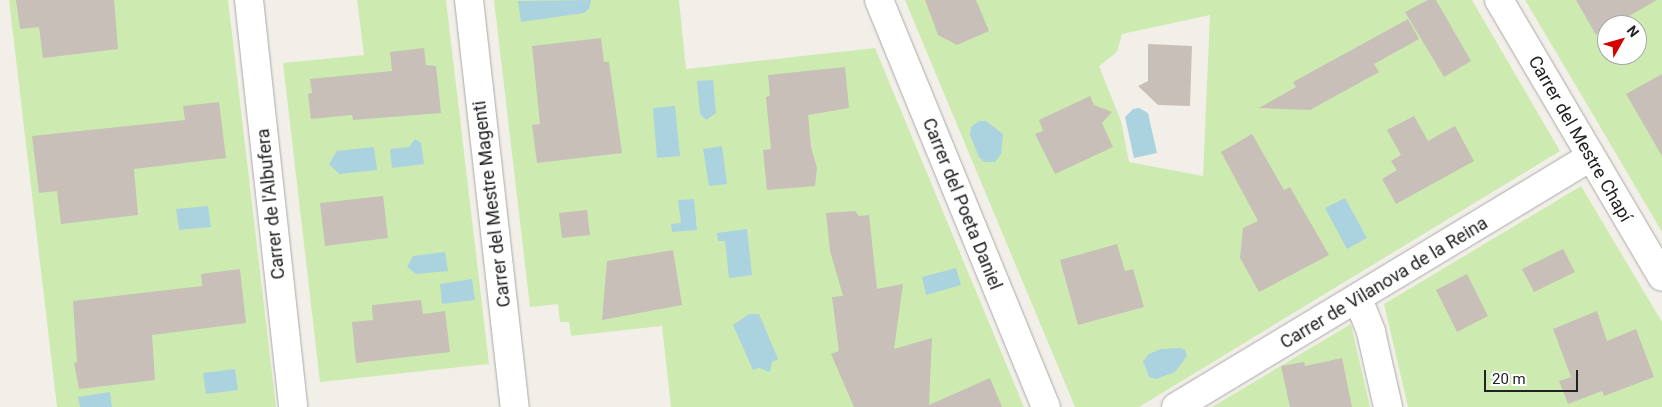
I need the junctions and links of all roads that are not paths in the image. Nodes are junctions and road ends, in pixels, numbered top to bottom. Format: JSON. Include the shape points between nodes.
{"nodes":[{"id":1,"x":249,"y":0,"type":"edge"},
{"id":2,"x":468,"y":0,"type":"edge"},
{"id":3,"x":879,"y":0,"type":"edge"},
{"id":4,"x":1499,"y":0,"type":"edge"},
{"id":5,"x":1590,"y":157,"type":"junction"},
{"id":6,"x":1662,"y":278,"type":"edge"},
{"id":7,"x":1358,"y":299,"type":"junction"},
{"id":8,"x":293,"y":407,"type":"edge"},
{"id":9,"x":515,"y":407,"type":"edge"},
{"id":10,"x":1046,"y":407,"type":"edge"},
{"id":11,"x":1176,"y":407,"type":"edge"},
{"id":12,"x":1388,"y":407,"type":"edge"}],
"edges":[{"from":1,"to":8,"type":"street","name":"Carrer de l'Albufera"},
{"from":2,"to":9,"type":"street","name":"Carrer del Mestre Magenti"},
{"from":3,"to":10,"type":"street","name":"Carrer del Poeta Daniel"},
{"from":4,"to":5,"type":"street","name":"Carrer del Mestre Chapí"},
{"from":5,"to":6,"type":"street","name":"Carrer del Mestre Chapí"},
{"from":5,"to":7,"type":"street","name":"Carrer de Vilanova de la Reina"},
{"from":7,"to":11,"type":"street","name":"Carrer de Vilanova de la Reina"},
{"from":7,"to":12,"type":"street","via":[[1371,332]]}]}
